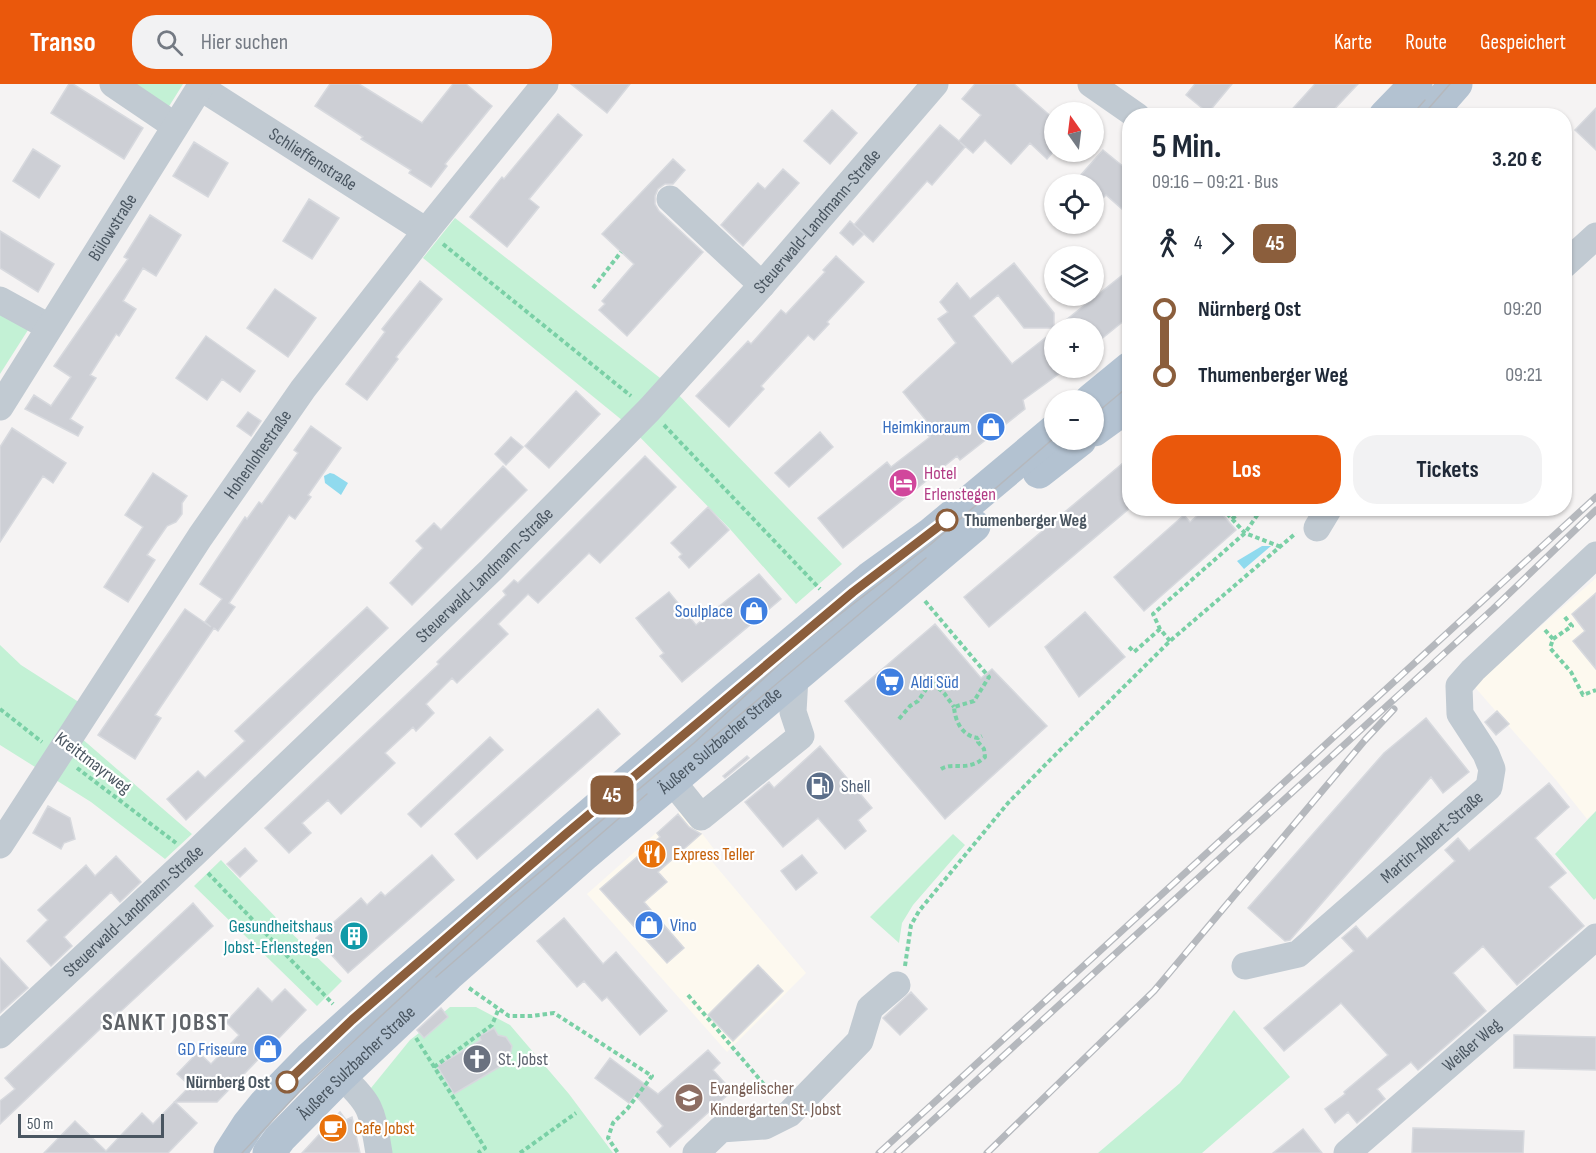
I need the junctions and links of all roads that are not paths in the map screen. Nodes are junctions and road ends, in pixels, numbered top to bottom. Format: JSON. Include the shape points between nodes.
{"nodes":[{"id":1,"x":112,"y":84,"type":"edge"},
{"id":2,"x":545,"y":84,"type":"edge"},
{"id":3,"x":935,"y":84,"type":"edge"},
{"id":4,"x":1090,"y":84,"type":"edge"},
{"id":5,"x":1416,"y":84,"type":"edge"},
{"id":6,"x":1456,"y":84,"type":"edge"},
{"id":7,"x":201,"y":86,"type":"edge"},
{"id":8,"x":1125,"y":108,"type":"edge"},
{"id":9,"x":1394,"y":108,"type":"edge"},
{"id":10,"x":1435,"y":108,"type":"edge"},
{"id":11,"x":175,"y":126,"type":"junction"},
{"id":12,"x":670,"y":200,"type":"dead end"},
{"id":13,"x":426,"y":231,"type":"junction"},
{"id":14,"x":1596,"y":236,"type":"edge"},
{"id":15,"x":1572,"y":258,"type":"edge"},
{"id":16,"x":762,"y":285,"type":"junction"},
{"id":17,"x":0,"y":300,"type":"edge"},
{"id":18,"x":49,"y":327,"type":"junction"},
{"id":19,"x":1122,"y":375,"type":"edge"},
{"id":20,"x":1103,"y":390,"type":"edge"},
{"id":21,"x":1,"y":405,"type":"edge"},
{"id":22,"x":1122,"y":413,"type":"edge"},
{"id":23,"x":1104,"y":424,"type":"edge"},
{"id":24,"x":1044,"y":439,"type":"edge"},
{"id":25,"x":1067,"y":450,"type":"edge"},
{"id":26,"x":1596,"y":555,"type":"edge"},
{"id":27,"x":889,"y":586,"type":"junction"},
{"id":28,"x":795,"y":676,"type":"junction"},
{"id":29,"x":672,"y":781,"type":"junction"},
{"id":30,"x":0,"y":845,"type":"edge"},
{"id":31,"x":560,"y":858,"type":"junction"},
{"id":32,"x":505,"y":906,"type":"junction"},
{"id":33,"x":1596,"y":937,"type":"edge"},
{"id":34,"x":1245,"y":966,"type":"dead end"},
{"id":35,"x":897,"y":985,"type":"road end"},
{"id":36,"x":0,"y":1035,"type":"edge"},
{"id":37,"x":341,"y":1076,"type":"junction"},
{"id":38,"x":230,"y":1153,"type":"edge"},
{"id":39,"x":269,"y":1153,"type":"edge"},
{"id":40,"x":379,"y":1153,"type":"edge"},
{"id":41,"x":696,"y":1153,"type":"edge"},
{"id":42,"x":1347,"y":1153,"type":"edge"}],
"edges":[{"from":1,"to":11,"type":"street"},
{"from":2,"to":13,"type":"street","name":"Hohenlohestraße"},
{"from":3,"to":16,"type":"street","name":"Steuerwald-Landmann-Straße"},
{"from":4,"to":8,"type":"street"},
{"from":5,"to":9,"type":"main road"},
{"from":6,"to":10,"type":"main road"},
{"from":7,"to":11,"type":"street","name":"Bülowstraße"},
{"from":7,"to":13,"type":"street","name":"Schlieffenstraße"},
{"from":11,"to":18,"type":"street","name":"Bülowstraße"},
{"from":12,"to":16,"type":"street"},
{"from":13,"to":30,"type":"street","name":"Hohenlohestraße","via":[[303,389],[200,537]]},
{"from":14,"to":15,"type":"street"},
{"from":16,"to":36,"type":"street","name":"Steuerwald-Landmann-Straße","via":[[649,410],[491,570]]},
{"from":17,"to":18,"type":"street"},
{"from":18,"to":21,"type":"street","name":"Bülowstraße"},
{"from":19,"to":20,"type":"main road"},
{"from":22,"to":23,"type":"main road"},
{"from":24,"to":27,"type":"main road","name":"Äußere Sulzbacher Straße","via":[[930,534]]},
{"from":25,"to":27,"type":"main road","name":"Äußere Sulzbacher Straße"},
{"from":26,"to":34,"type":"street","name":"Martin-Albert-Straße","via":[[1459,686],[1460,714],[1492,770],[1489,787],[1298,954]]},
{"from":27,"to":28,"type":"main road","name":"Äußere Sulzbacher Straße"},
{"from":27,"to":31,"type":"main road","name":"Äußere Sulzbacher Straße"},
{"from":28,"to":29,"type":"main road","name":"Äußere Sulzbacher Straße"},
{"from":28,"to":29,"type":"street","via":[[793,712],[801,736],[701,817]]},
{"from":29,"to":31,"type":"main road","name":"Äußere Sulzbacher Straße"},
{"from":31,"to":32,"type":"main road","name":"Äußere Sulzbacher Straße"},
{"from":32,"to":37,"type":"main road","name":"Äußere Sulzbacher Straße","via":[[448,975]]},
{"from":32,"to":38,"type":"main road","name":"Äußere Sulzbacher Straße","via":[[310,1058],[257,1113]]},
{"from":33,"to":42,"type":"street","name":"Weißer Weg"},
{"from":35,"to":41,"type":"street","via":[[870,1008],[860,1041],[789,1114],[765,1126],[721,1129]]},
{"from":37,"to":39,"type":"main road","name":"Äußere Sulzbacher Straße"},
{"from":37,"to":40,"type":"street","via":[[365,1099],[372,1112]]}]}
